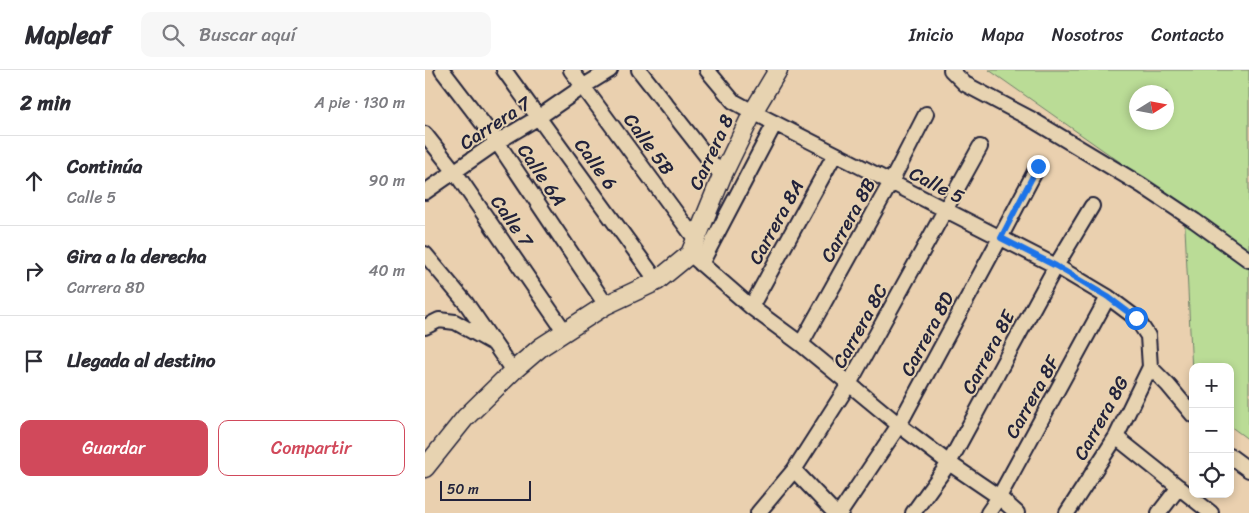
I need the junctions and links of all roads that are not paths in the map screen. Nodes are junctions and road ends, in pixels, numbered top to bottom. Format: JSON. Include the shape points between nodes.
{"nodes":[{"id":1,"x":442,"y":70,"type":"edge"},
{"id":2,"x":504,"y":70,"type":"edge"},
{"id":3,"x":571,"y":70,"type":"edge"},
{"id":4,"x":610,"y":70,"type":"edge"},
{"id":5,"x":639,"y":70,"type":"edge"},
{"id":6,"x":707,"y":70,"type":"edge"},
{"id":7,"x":778,"y":70,"type":"edge"},
{"id":8,"x":951,"y":70,"type":"edge"},
{"id":9,"x":584,"y":86,"type":"junction"},
{"id":10,"x":753,"y":112,"type":"junction"},
{"id":11,"x":926,"y":114,"type":"dead end"},
{"id":12,"x":539,"y":117,"type":"junction"},
{"id":13,"x":775,"y":124,"type":"junction"},
{"id":14,"x":425,"y":134,"type":"edge"},
{"id":15,"x":497,"y":142,"type":"junction"},
{"id":16,"x":980,"y":147,"type":"dead end"},
{"id":17,"x":835,"y":154,"type":"junction"},
{"id":18,"x":1038,"y":166,"type":"dead end"},
{"id":19,"x":455,"y":172,"type":"junction"},
{"id":20,"x":722,"y":176,"type":"junction"},
{"id":21,"x":891,"y":182,"type":"junction"},
{"id":22,"x":425,"y":192,"type":"edge"},
{"id":23,"x":1092,"y":206,"type":"dead end"},
{"id":24,"x":945,"y":210,"type":"junction"},
{"id":25,"x":1001,"y":238,"type":"junction"},
{"id":26,"x":695,"y":253,"type":"junction"},
{"id":27,"x":425,"y":254,"type":"edge"},
{"id":28,"x":1249,"y":260,"type":"edge"},
{"id":29,"x":1056,"y":266,"type":"junction"},
{"id":30,"x":657,"y":281,"type":"junction"},
{"id":31,"x":1108,"y":297,"type":"junction"},
{"id":32,"x":606,"y":305,"type":"junction"},
{"id":33,"x":751,"y":307,"type":"junction"},
{"id":34,"x":425,"y":327,"type":"edge"},
{"id":35,"x":565,"y":332,"type":"junction"},
{"id":36,"x":1148,"y":336,"type":"joint"},
{"id":37,"x":493,"y":343,"type":"junction"},
{"id":38,"x":801,"y":344,"type":"junction"},
{"id":39,"x":1149,"y":367,"type":"junction"},
{"id":40,"x":513,"y":371,"type":"junction"},
{"id":41,"x":849,"y":384,"type":"junction"},
{"id":42,"x":1189,"y":410,"type":"edge"},
{"id":43,"x":899,"y":425,"type":"junction"},
{"id":44,"x":1116,"y":436,"type":"junction"},
{"id":45,"x":1234,"y":459,"type":"edge"},
{"id":46,"x":949,"y":463,"type":"junction"},
{"id":47,"x":425,"y":468,"type":"edge"},
{"id":48,"x":794,"y":470,"type":"junction"},
{"id":49,"x":1249,"y":470,"type":"edge"},
{"id":50,"x":1179,"y":487,"type":"junction"},
{"id":51,"x":999,"y":497,"type":"junction"},
{"id":52,"x":758,"y":513,"type":"edge"},
{"id":53,"x":835,"y":513,"type":"edge"},
{"id":54,"x":840,"y":513,"type":"edge"},
{"id":55,"x":913,"y":513,"type":"edge"},
{"id":56,"x":988,"y":513,"type":"edge"},
{"id":57,"x":1017,"y":513,"type":"edge"},
{"id":58,"x":1067,"y":513,"type":"edge"},
{"id":59,"x":1159,"y":513,"type":"edge"},
{"id":60,"x":1211,"y":513,"type":"edge"}],
"edges":[{"from":1,"to":15,"type":"street","name":"Calle 6A"},
{"from":2,"to":12,"type":"street","name":"Calle 6"},
{"from":3,"to":9,"type":"street","name":"Calle 5B"},
{"from":4,"to":9,"type":"street","name":"Carrera 7"},
{"from":5,"to":20,"type":"street"},
{"from":6,"to":10,"type":"street","name":"Calle 5","via":[[733,101]]},
{"from":7,"to":10,"type":"street","name":"Carrera 8"},
{"from":8,"to":28,"type":"street","via":[[965,84],[1141,185]]},
{"from":9,"to":12,"type":"street","name":"Carrera 7"},
{"from":9,"to":26,"type":"street","name":"Calle 5B"},
{"from":10,"to":13,"type":"street","name":"Calle 5"},
{"from":10,"to":20,"type":"street","name":"Carrera 8"},
{"from":11,"to":21,"type":"street","name":"Carrera 8B"},
{"from":12,"to":15,"type":"street","name":"Carrera 7"},
{"from":12,"to":30,"type":"street","name":"Calle 6"},
{"from":13,"to":17,"type":"street","name":"Calle 5"},
{"from":13,"to":26,"type":"street"},
{"from":14,"to":19,"type":"street","name":"Calle 7"},
{"from":15,"to":19,"type":"street","name":"Carrera 7"},
{"from":15,"to":32,"type":"street","name":"Calle 6A"},
{"from":16,"to":24,"type":"street","name":"Carrera 8C"},
{"from":17,"to":21,"type":"street","name":"Calle 5"},
{"from":17,"to":33,"type":"street","name":"Carrera 8A"},
{"from":18,"to":25,"type":"street","name":"Carrera 8D"},
{"from":19,"to":22,"type":"street","name":"Carrera 7"},
{"from":19,"to":35,"type":"street","name":"Calle 7"},
{"from":20,"to":26,"type":"street","name":"Carrera 8"},
{"from":21,"to":24,"type":"street","name":"Calle 5"},
{"from":21,"to":38,"type":"street","name":"Carrera 8B"},
{"from":23,"to":29,"type":"street","name":"Carrera 8E"},
{"from":24,"to":25,"type":"street","name":"Calle 5"},
{"from":24,"to":41,"type":"street","name":"Carrera 8C"},
{"from":25,"to":29,"type":"street","name":"Calle 5"},
{"from":25,"to":43,"type":"street","name":"Carrera 8D"},
{"from":26,"to":30,"type":"street"},
{"from":26,"to":33,"type":"street","name":"Calle 5B"},
{"from":27,"to":37,"type":"street"},
{"from":29,"to":31,"type":"street","name":"Calle 5"},
{"from":29,"to":46,"type":"street","name":"Carrera 8E"},
{"from":30,"to":32,"type":"street"},
{"from":31,"to":36,"type":"street","name":"Calle 5","via":[[1136,318]]},
{"from":31,"to":51,"type":"street","name":"Carrera 8F"},
{"from":32,"to":35,"type":"street"},
{"from":33,"to":38,"type":"street","name":"Calle 5B"},
{"from":34,"to":37,"type":"street","via":[[439,320],[455,322]]},
{"from":35,"to":40,"type":"street"},
{"from":36,"to":39,"type":"street","name":"Carrera 8G"},
{"from":37,"to":40,"type":"street"},
{"from":38,"to":41,"type":"street","name":"Calle 5B"},
{"from":39,"to":42,"type":"street"},
{"from":39,"to":44,"type":"street","name":"Carrera 8G"},
{"from":40,"to":47,"type":"street","via":[[465,418]]},
{"from":41,"to":43,"type":"street","name":"Calle 5B"},
{"from":41,"to":48,"type":"street","name":"Carrera 8C"},
{"from":43,"to":46,"type":"street","name":"Calle 5B"},
{"from":43,"to":54,"type":"street","name":"Carrera 8D"},
{"from":44,"to":50,"type":"street"},
{"from":44,"to":58,"type":"street","name":"Carrera 8G"},
{"from":45,"to":49,"type":"street"},
{"from":46,"to":51,"type":"street","name":"Calle 5B"},
{"from":46,"to":55,"type":"street","name":"Carrera 8E"},
{"from":48,"to":52,"type":"street","name":"Carrera 8C"},
{"from":48,"to":53,"type":"street"},
{"from":50,"to":59,"type":"street"},
{"from":50,"to":60,"type":"street"},
{"from":51,"to":56,"type":"street","name":"Carrera 8F"},
{"from":51,"to":57,"type":"street","name":"Calle 5B"}]}
